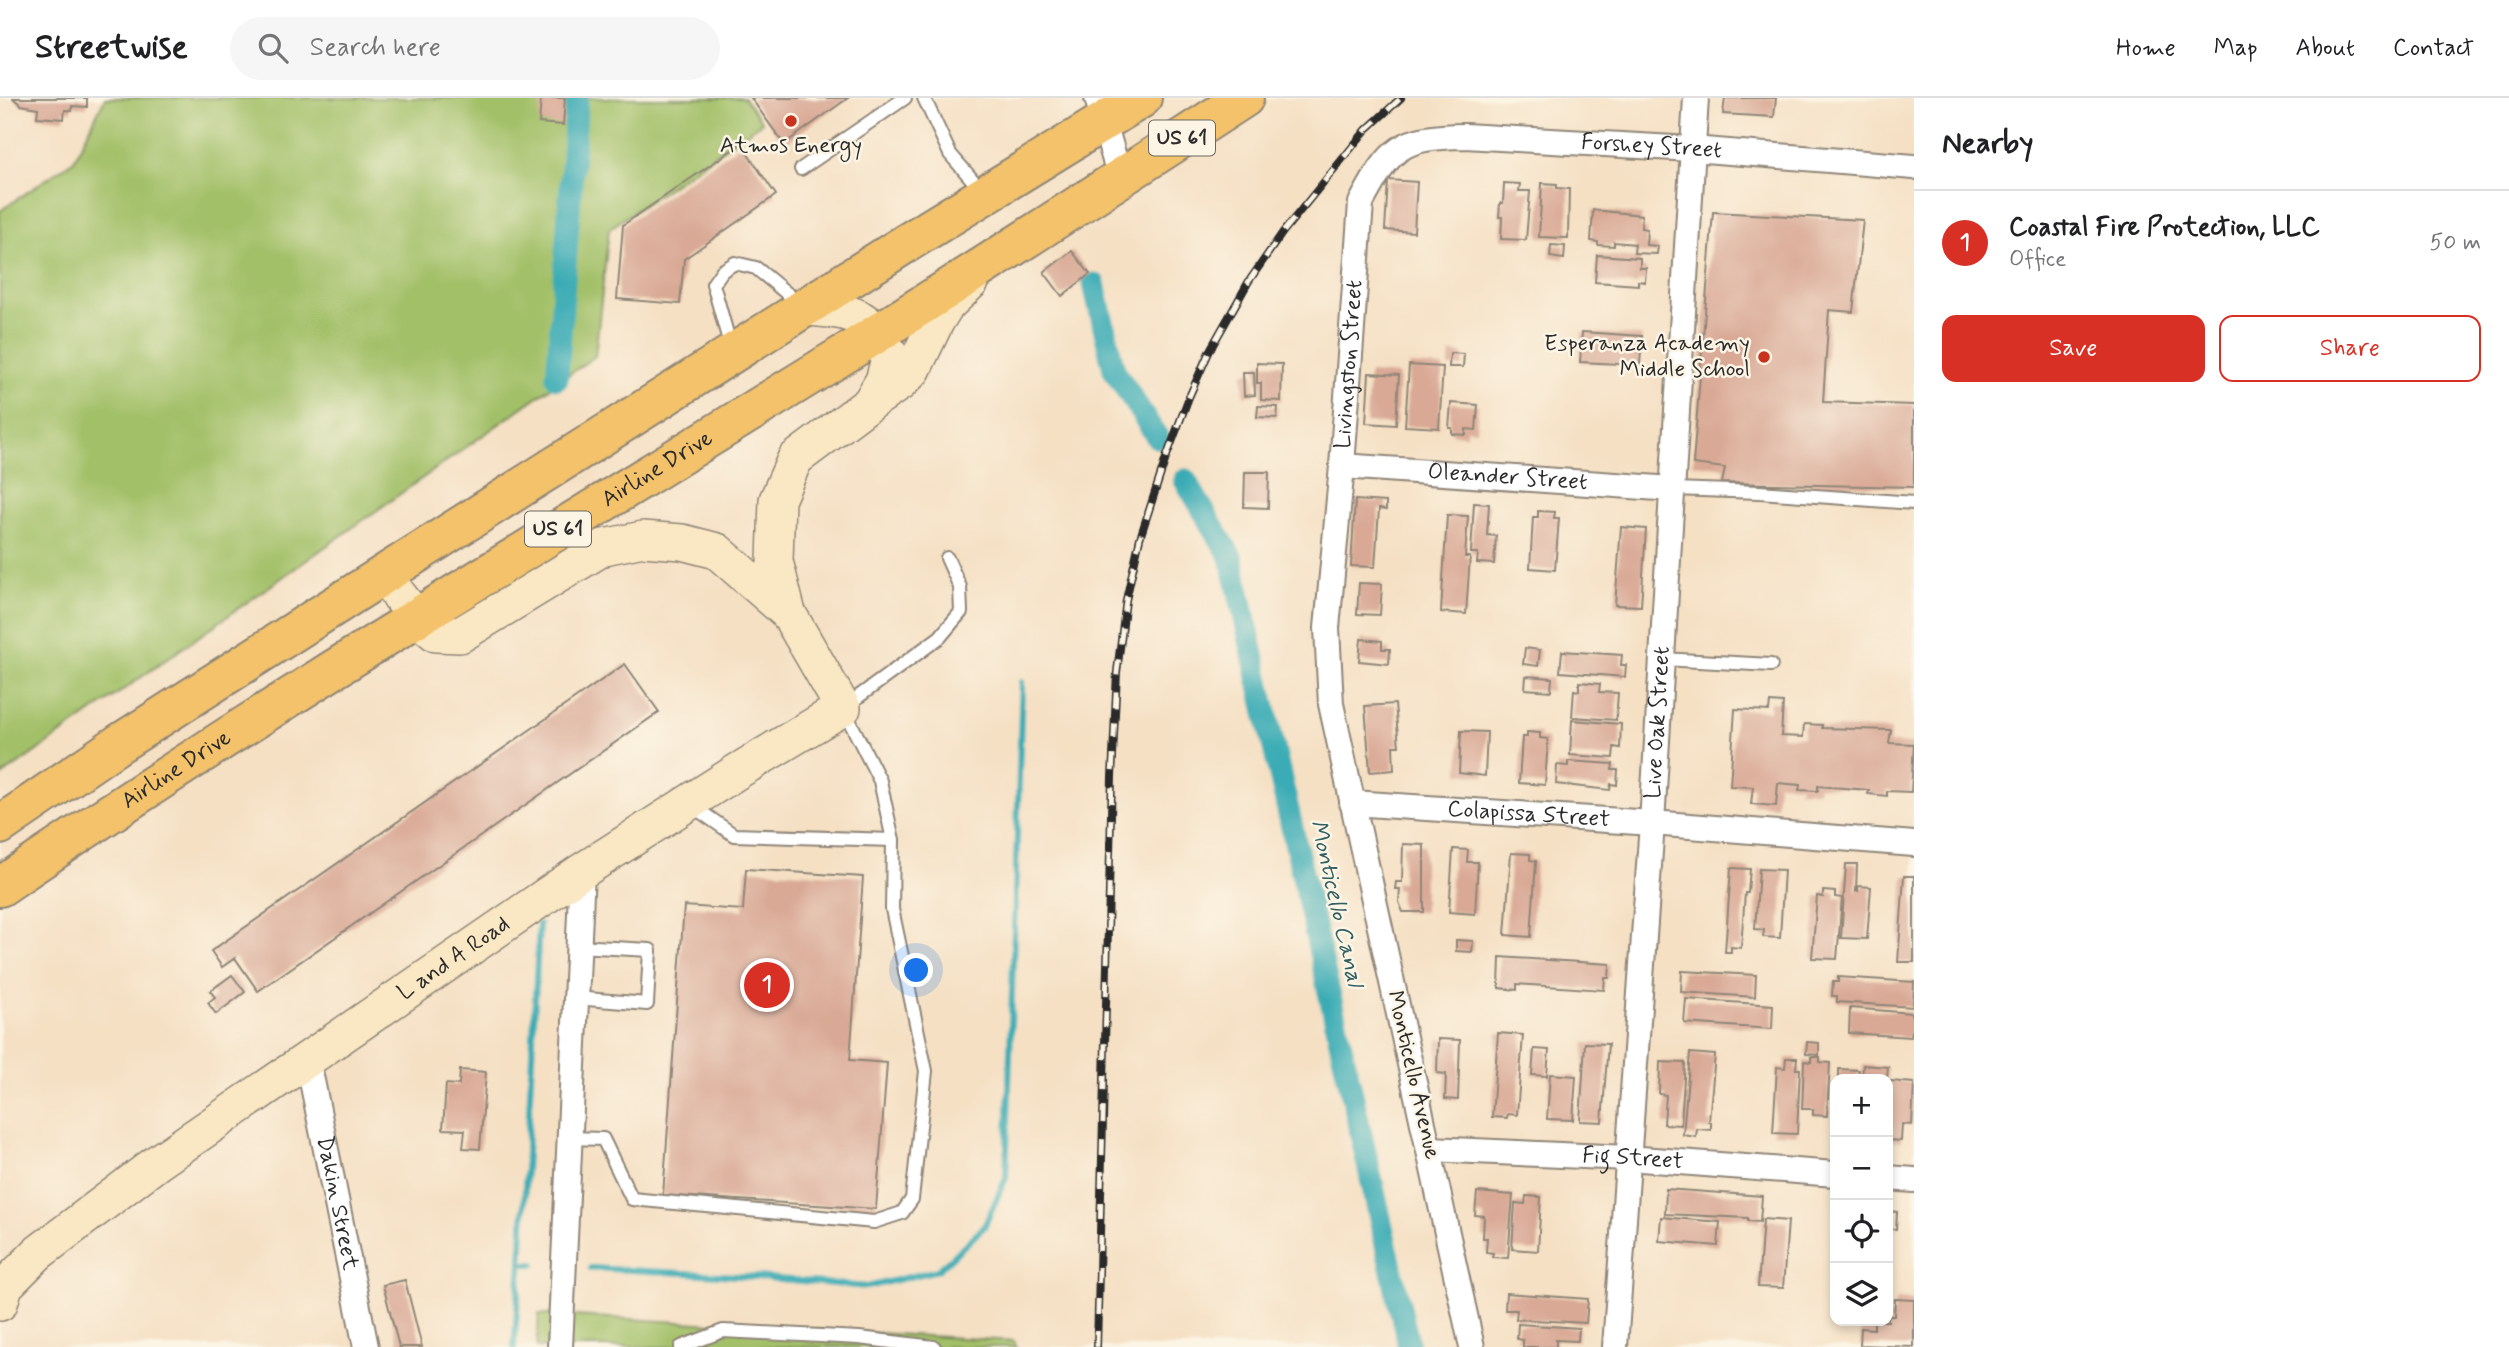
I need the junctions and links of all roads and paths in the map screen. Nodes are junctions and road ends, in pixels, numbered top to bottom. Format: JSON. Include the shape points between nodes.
{"nodes":[{"id":1,"x":905,"y":98,"type":"edge"},
{"id":2,"x":924,"y":98,"type":"edge"},
{"id":3,"x":1142,"y":98,"type":"edge"},
{"id":4,"x":1244,"y":98,"type":"edge"},
{"id":5,"x":1696,"y":98,"type":"edge"},
{"id":6,"x":1100,"y":110,"type":"edge"},
{"id":7,"x":1692,"y":149,"type":"junction"},
{"id":8,"x":1391,"y":154,"type":"joint"},
{"id":9,"x":1914,"y":167,"type":"edge"},
{"id":10,"x":801,"y":169,"type":"dead end"},
{"id":11,"x":1120,"y":178,"type":"junction"},
{"id":12,"x":985,"y":195,"type":"junction"},
{"id":13,"x":999,"y":257,"type":"junction"},
{"id":14,"x":804,"y":308,"type":"junction"},
{"id":15,"x":878,"y":332,"type":"junction"},
{"id":16,"x":733,"y":354,"type":"junction"},
{"id":17,"x":870,"y":403,"type":"junction"},
{"id":18,"x":1342,"y":466,"type":"junction"},
{"id":19,"x":1673,"y":489,"type":"junction"},
{"id":20,"x":1914,"y":503,"type":"edge"},
{"id":21,"x":947,"y":558,"type":"dead end"},
{"id":22,"x":383,"y":575,"type":"junction"},
{"id":23,"x":788,"y":613,"type":"junction"},
{"id":24,"x":416,"y":617,"type":"junction"},
{"id":25,"x":1662,"y":659,"type":"junction"},
{"id":26,"x":1771,"y":665,"type":"dead end"},
{"id":27,"x":844,"y":708,"type":"junction"},
{"id":28,"x":688,"y":803,"type":"junction"},
{"id":29,"x":1352,"y":803,"type":"junction"},
{"id":30,"x":1652,"y":822,"type":"junction"},
{"id":31,"x":0,"y":825,"type":"edge"},
{"id":32,"x":893,"y":840,"type":"junction"},
{"id":33,"x":1914,"y":844,"type":"edge"},
{"id":34,"x":582,"y":872,"type":"junction"},
{"id":35,"x":0,"y":887,"type":"edge"},
{"id":36,"x":577,"y":946,"type":"junction"},
{"id":37,"x":575,"y":998,"type":"junction"},
{"id":38,"x":308,"y":1061,"type":"junction"},
{"id":39,"x":569,"y":1138,"type":"junction"},
{"id":40,"x":1430,"y":1149,"type":"junction"},
{"id":41,"x":1628,"y":1158,"type":"junction"},
{"id":42,"x":1830,"y":1174,"type":"edge"},
{"id":43,"x":1893,"y":1178,"type":"edge"},
{"id":44,"x":1914,"y":1180,"type":"edge"},
{"id":45,"x":0,"y":1303,"type":"edge"},
{"id":46,"x":366,"y":1347,"type":"edge"},
{"id":47,"x":560,"y":1347,"type":"edge"},
{"id":48,"x":681,"y":1347,"type":"edge"},
{"id":49,"x":934,"y":1347,"type":"edge"},
{"id":50,"x":1472,"y":1347,"type":"edge"},
{"id":51,"x":1615,"y":1347,"type":"edge"}],
"edges":[{"from":1,"to":10,"type":"lane"},
{"from":2,"to":12,"type":"lane","via":[[950,154]]},
{"from":3,"to":6,"type":"highway","number":"US 61"},
{"from":4,"to":11,"type":"highway","name":"Airline Drive","number":"US 61"},
{"from":5,"to":7,"type":"street","name":"Live Oak Street"},
{"from":6,"to":11,"type":"street"},
{"from":6,"to":12,"type":"highway","number":"US 61"},
{"from":7,"to":8,"type":"street","name":"Forshey Street","via":[[1465,136],[1429,137]]},
{"from":7,"to":9,"type":"street","name":"Forshey Street"},
{"from":7,"to":19,"type":"street","name":"Live Oak Street"},
{"from":8,"to":18,"type":"street","name":"Livingston Street","via":[[1361,203]]},
{"from":11,"to":13,"type":"highway","name":"Airline Drive","number":"US 61"},
{"from":12,"to":14,"type":"highway","number":"US 61"},
{"from":13,"to":15,"type":"highway","name":"Airline Drive","number":"US 61"},
{"from":13,"to":17,"type":"street","via":[[946,306],[913,370]]},
{"from":14,"to":15,"type":"street","via":[[855,314]]},
{"from":14,"to":16,"type":"highway","number":"US 61"},
{"from":14,"to":16,"type":"lane","via":[[756,268],[735,263],[722,271],[713,284]]},
{"from":15,"to":17,"type":"street","via":[[890,355],[883,381]]},
{"from":15,"to":24,"type":"highway","name":"Airline Drive","number":"US 61"},
{"from":16,"to":22,"type":"highway","number":"US 61"},
{"from":17,"to":23,"type":"street","via":[[795,459],[778,500],[775,561]]},
{"from":18,"to":19,"type":"street","name":"Oleander Street"},
{"from":18,"to":29,"type":"street","name":"Livingston Street","via":[[1326,628],[1330,694]]},
{"from":19,"to":20,"type":"lane"},
{"from":19,"to":25,"type":"street","name":"Live Oak Street"},
{"from":21,"to":27,"type":"lane","via":[[960,587],[961,612],[940,638]]},
{"from":22,"to":24,"type":"street"},
{"from":22,"to":31,"type":"highway","number":"US 61"},
{"from":23,"to":24,"type":"street","via":[[717,551],[643,539],[604,547],[460,635],[436,634]]},
{"from":23,"to":27,"type":"street"},
{"from":24,"to":35,"type":"highway","name":"Airline Drive","number":"US 61"},
{"from":25,"to":26,"type":"lane"},
{"from":25,"to":30,"type":"street","name":"Live Oak Street"},
{"from":27,"to":28,"type":"street","name":"L and A Road"},
{"from":27,"to":32,"type":"lane","via":[[880,781]]},
{"from":28,"to":32,"type":"lane","via":[[734,835]]},
{"from":28,"to":34,"type":"street","name":"L and A Road"},
{"from":29,"to":30,"type":"street","name":"Colapissa Street"},
{"from":29,"to":40,"type":"street","name":"Monticello Avenue"},
{"from":30,"to":33,"type":"street","name":"Colapissa Street"},
{"from":30,"to":41,"type":"street","name":"Live Oak Street"},
{"from":32,"to":39,"type":"lane","via":[[892,909],[926,1071],[912,1199],[902,1213],[874,1222],[632,1199],[603,1139]]},
{"from":34,"to":36,"type":"street"},
{"from":34,"to":38,"type":"street","name":"L and A Road"},
{"from":36,"to":37,"type":"street"},
{"from":36,"to":37,"type":"lane","via":[[650,950],[647,1004]]},
{"from":37,"to":39,"type":"street"},
{"from":38,"to":45,"type":"street","name":"L and A Road","via":[[158,1162],[38,1253],[5,1286]]},
{"from":38,"to":46,"type":"street","name":"Dakin Street"},
{"from":39,"to":47,"type":"street"},
{"from":40,"to":41,"type":"street","name":"Fig Street"},
{"from":40,"to":50,"type":"street","name":"Monticello Avenue"},
{"from":41,"to":42,"type":"street","name":"Fig Street"},
{"from":41,"to":51,"type":"street","name":"Live Oak Street"},
{"from":43,"to":44,"type":"street"},
{"from":48,"to":49,"type":"lane","via":[[723,1331]]}]}
